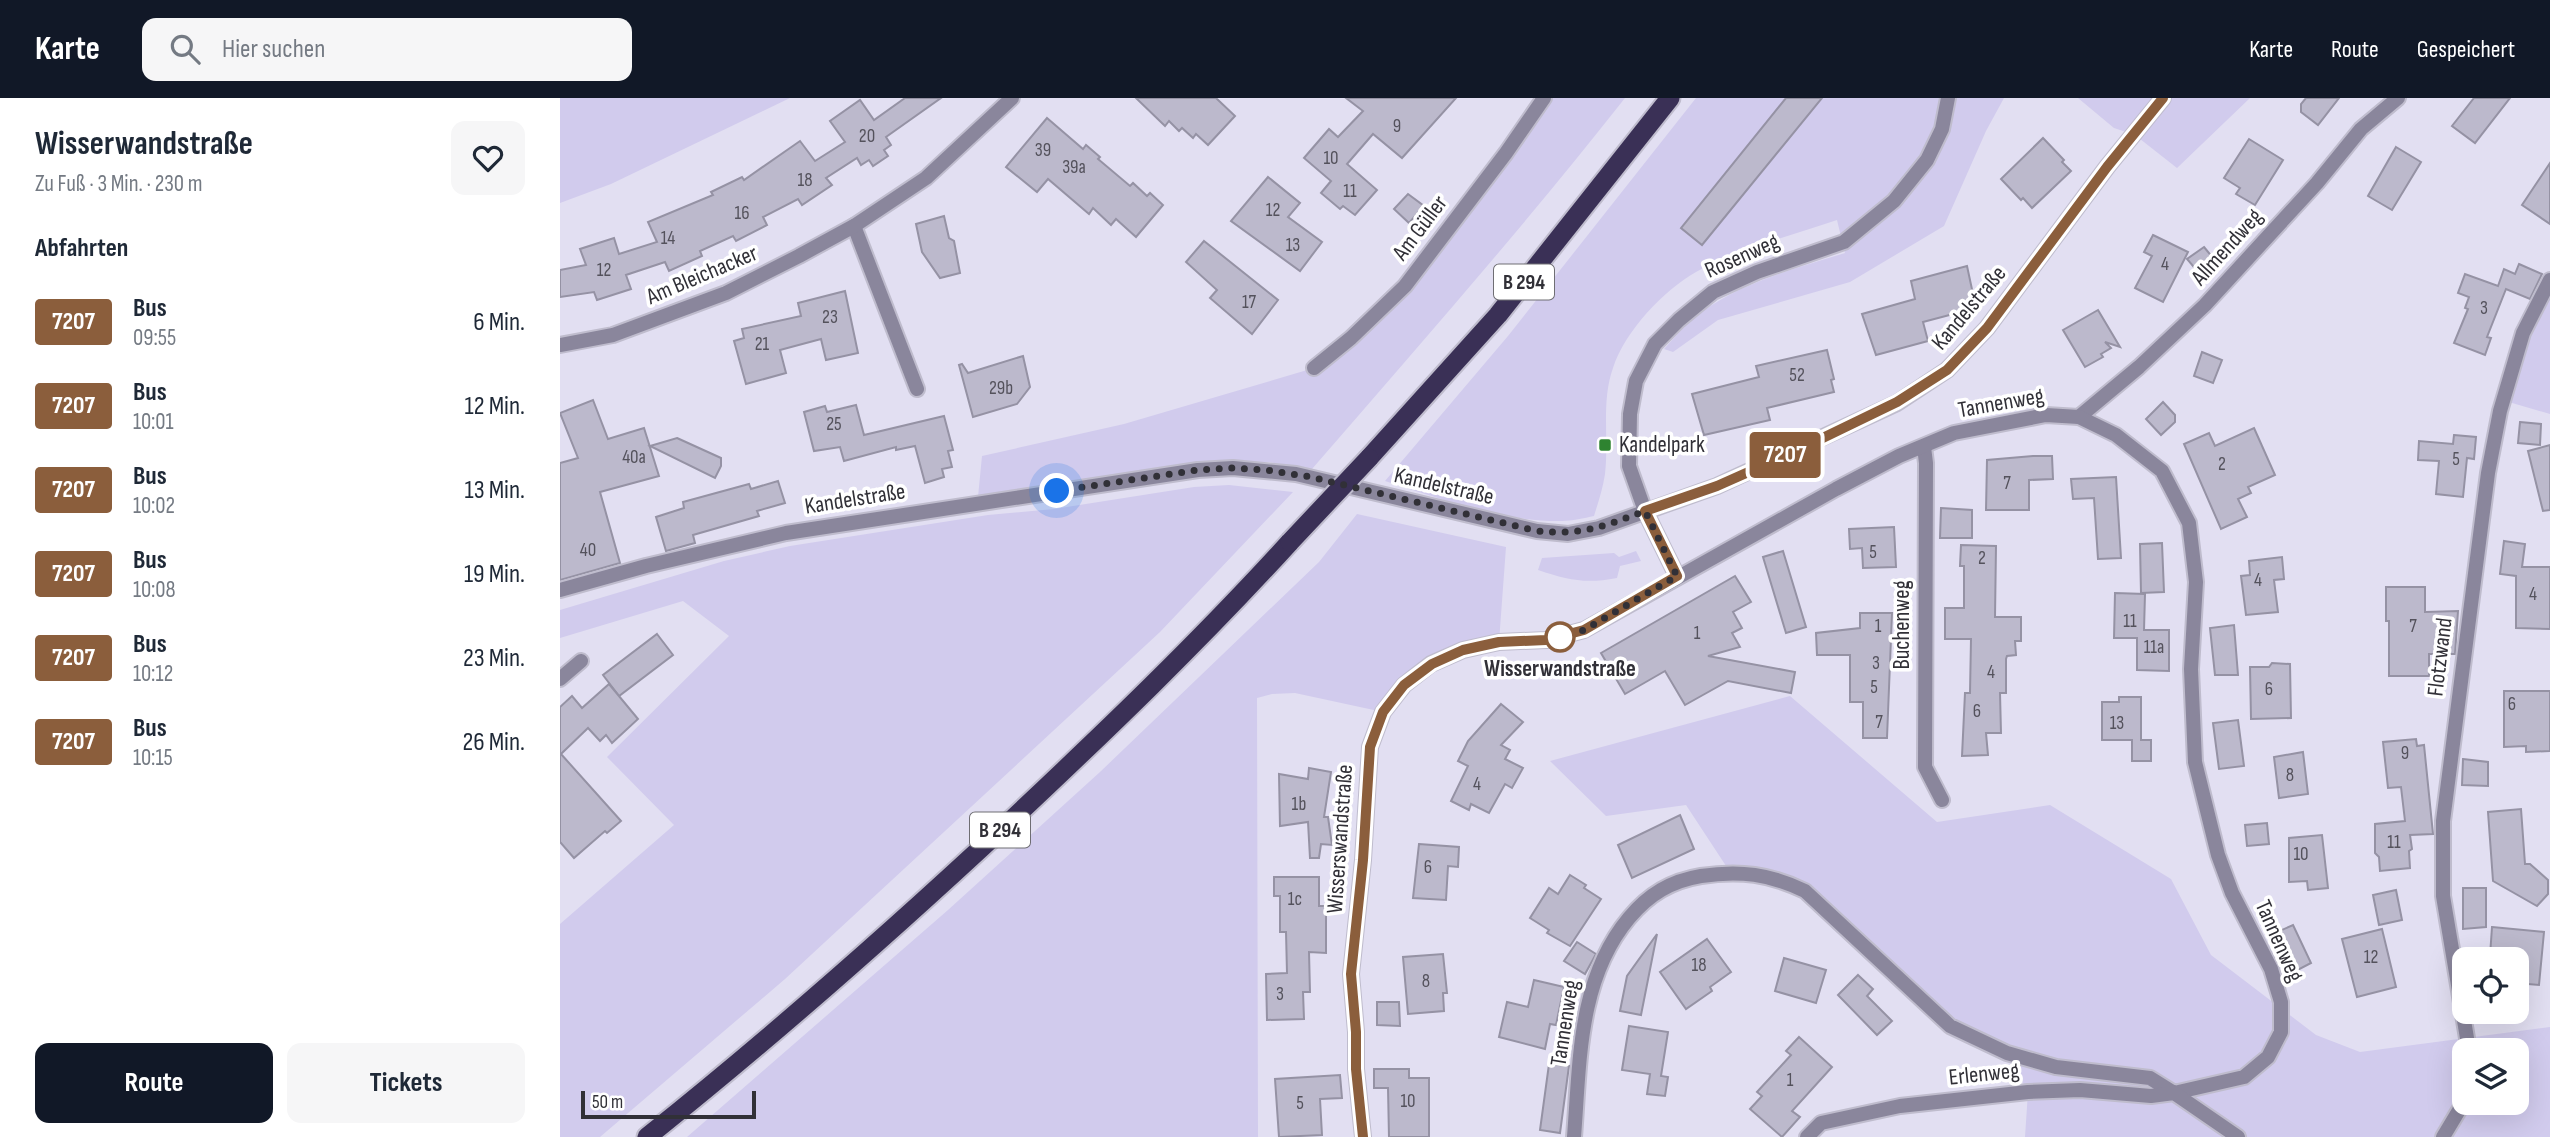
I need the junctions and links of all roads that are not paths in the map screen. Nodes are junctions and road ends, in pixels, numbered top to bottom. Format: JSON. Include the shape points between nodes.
{"nodes":[{"id":1,"x":1012,"y":98,"type":"edge"},
{"id":2,"x":1544,"y":98,"type":"edge"},
{"id":3,"x":1670,"y":98,"type":"edge"},
{"id":4,"x":1948,"y":98,"type":"edge"},
{"id":5,"x":2163,"y":98,"type":"edge"},
{"id":6,"x":2398,"y":98,"type":"edge"},
{"id":7,"x":853,"y":226,"type":"junction"},
{"id":8,"x":2550,"y":280,"type":"edge"},
{"id":9,"x":560,"y":345,"type":"edge"},
{"id":10,"x":1314,"y":368,"type":"dead end"},
{"id":11,"x":917,"y":389,"type":"dead end"},
{"id":12,"x":2079,"y":417,"type":"junction"},
{"id":13,"x":1924,"y":447,"type":"junction"},
{"id":14,"x":1645,"y":511,"type":"junction"},
{"id":15,"x":1677,"y":576,"type":"junction"},
{"id":16,"x":560,"y":590,"type":"edge"},
{"id":17,"x":580,"y":661,"type":"dead end"},
{"id":18,"x":560,"y":679,"type":"edge"},
{"id":19,"x":1942,"y":800,"type":"dead end"},
{"id":20,"x":2467,"y":1038,"type":"edge"},
{"id":21,"x":2174,"y":1093,"type":"junction"},
{"id":22,"x":2456,"y":1115,"type":"edge"},
{"id":23,"x":651,"y":1134,"type":"edge"},
{"id":24,"x":1363,"y":1137,"type":"edge"},
{"id":25,"x":1574,"y":1137,"type":"edge"},
{"id":26,"x":1807,"y":1137,"type":"edge"},
{"id":27,"x":2238,"y":1137,"type":"edge"},
{"id":28,"x":2443,"y":1137,"type":"edge"}],
"edges":[{"from":1,"to":7,"type":"street","name":"Am Bleichacker","via":[[926,178]]},
{"from":2,"to":10,"type":"street","name":"Am Güller","via":[[1405,286]]},
{"from":3,"to":23,"type":"highway","number":"B 294","bridge":true,"via":[[1498,315],[1201,638],[883,940]]},
{"from":4,"to":14,"type":"street","name":"Rosenweg","via":[[1942,129],[1927,160],[1894,201],[1844,242],[1713,292],[1655,344],[1636,381],[1630,414],[1629,466]]},
{"from":5,"to":14,"type":"street","name":"Kandelstraße","via":[[1987,328],[1947,370],[1897,402],[1812,443],[1717,486]]},
{"from":6,"to":12,"type":"street","name":"Allmendweg","via":[[2361,129],[2205,306]]},
{"from":7,"to":9,"type":"street","name":"Am Bleichacker","via":[[726,293],[613,335]]},
{"from":7,"to":11,"type":"street"},
{"from":8,"to":20,"type":"street","name":"Flotzwand","via":[[2524,333],[2500,411],[2443,821],[2443,896]]},
{"from":12,"to":13,"type":"street","name":"Tannenweg","via":[[2046,415],[1986,426],[1954,433]]},
{"from":12,"to":21,"type":"street","name":"Tannenweg","via":[[2116,435],[2162,471],[2189,523],[2196,582],[2191,668],[2195,762],[2218,855],[2271,969],[2281,1002],[2281,1032],[2268,1057],[2244,1077]]},
{"from":13,"to":15,"type":"street","name":"Tannenweg","via":[[1899,456]]},
{"from":13,"to":19,"type":"street","name":"Buchenweg","via":[[1925,767]]},
{"from":14,"to":15,"type":"street","name":"Rosenweg"},
{"from":14,"to":16,"type":"street","name":"Kandelstraße","via":[[1567,534],[1296,474],[1198,470],[786,533]]},
{"from":15,"to":24,"type":"street","name":"Wisserswandstraße","via":[[1584,630],[1546,640],[1499,642],[1463,650],[1432,664],[1404,685],[1383,712],[1370,747],[1351,974]]},
{"from":17,"to":18,"type":"street"},
{"from":21,"to":25,"type":"street","name":"Tannenweg","via":[[2150,1078],[2056,1068],[2007,1053],[1950,1026],[1805,891],[1779,879],[1730,872],[1680,880],[1643,902],[1614,936],[1595,974],[1586,1009]]},
{"from":21,"to":26,"type":"street","name":"Erlenweg","via":[[2028,1092],[1900,1106],[1821,1123]]},
{"from":21,"to":27,"type":"street"},
{"from":22,"to":28,"type":"street"}]}
